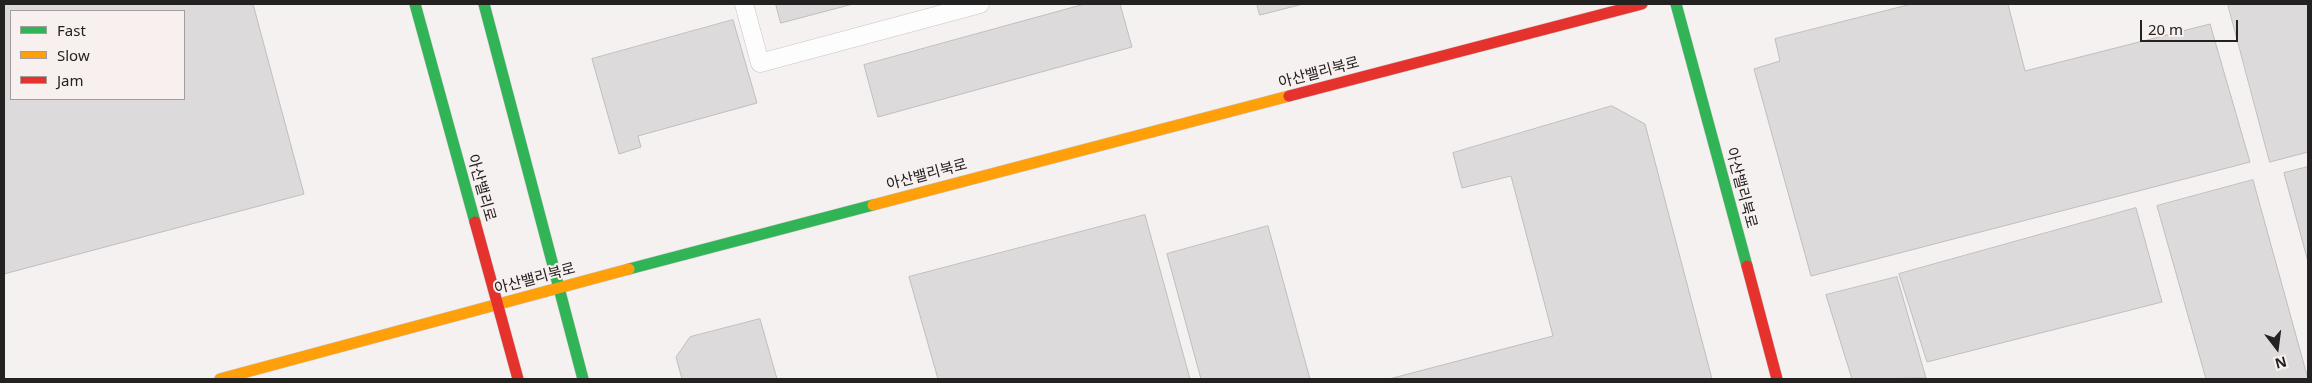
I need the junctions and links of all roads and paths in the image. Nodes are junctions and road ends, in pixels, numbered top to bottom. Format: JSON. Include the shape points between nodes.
{"nodes":[{"id":1,"x":416,"y":4,"type":"edge"},
{"id":2,"x":484,"y":4,"type":"edge"},
{"id":3,"x":744,"y":4,"type":"edge"},
{"id":4,"x":980,"y":4,"type":"edge"},
{"id":5,"x":1642,"y":4,"type":"edge"},
{"id":6,"x":1676,"y":4,"type":"edge"},
{"id":7,"x":559,"y":289,"type":"junction"},
{"id":8,"x":499,"y":305,"type":"junction"},
{"id":9,"x":220,"y":379,"type":"edge"},
{"id":10,"x":518,"y":379,"type":"edge"},
{"id":11,"x":583,"y":379,"type":"edge"},
{"id":12,"x":1777,"y":379,"type":"edge"}],
"edges":[{"from":1,"to":8,"type":"street","name":"아산밸리로"},
{"from":2,"to":7,"type":"street"},
{"from":3,"to":4,"type":"lane","via":[[760,63]]},
{"from":5,"to":7,"type":"street","name":"아산밸리북로"},
{"from":6,"to":12,"type":"street","name":"아산밸리북로"},
{"from":7,"to":8,"type":"street","name":"아산밸리북로"},
{"from":7,"to":11,"type":"street"},
{"from":8,"to":9,"type":"street","name":"아산밸리북로"},
{"from":8,"to":10,"type":"street","name":"아산밸리로"}]}
